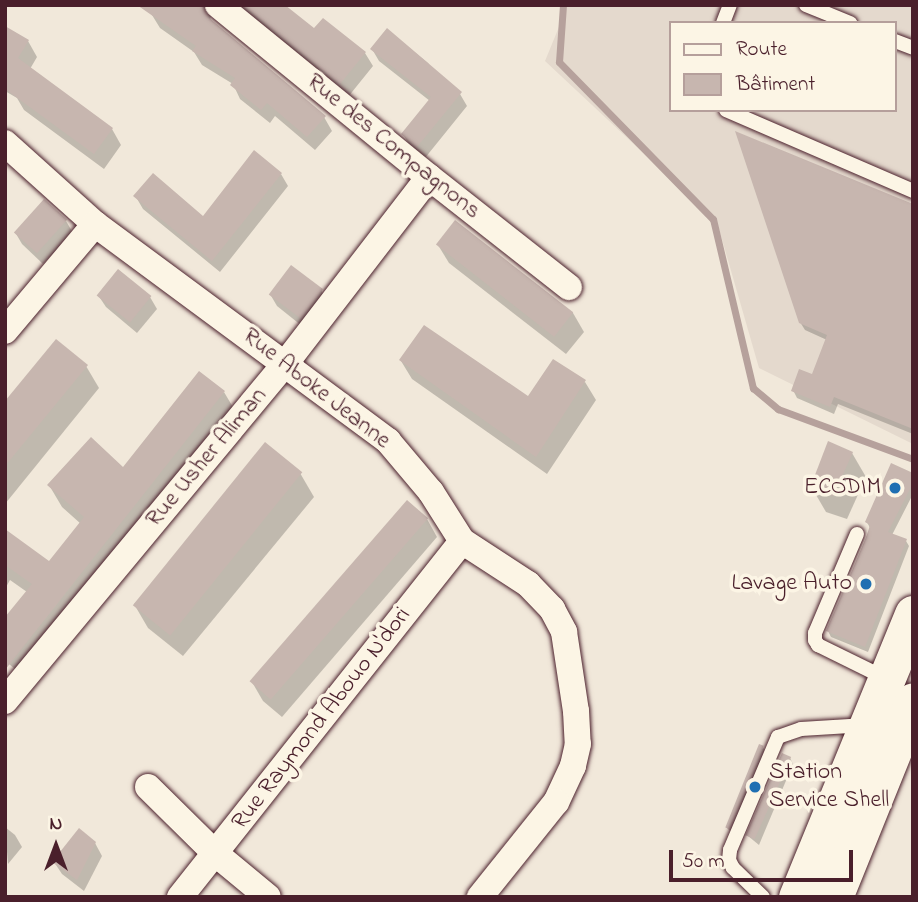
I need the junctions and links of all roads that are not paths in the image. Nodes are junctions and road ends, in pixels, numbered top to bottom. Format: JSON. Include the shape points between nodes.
{"nodes":[{"id":1,"x":218,"y":5,"type":"edge"},
{"id":2,"x":806,"y":5,"type":"edge"},
{"id":3,"x":845,"y":21,"type":"edge"},
{"id":4,"x":731,"y":112,"type":"edge"},
{"id":5,"x":5,"y":143,"type":"edge"},
{"id":6,"x":429,"y":177,"type":"junction"},
{"id":7,"x":913,"y":191,"type":"edge"},
{"id":8,"x":95,"y":224,"type":"junction"},
{"id":9,"x":569,"y":287,"type":"dead end"},
{"id":10,"x":5,"y":331,"type":"edge"},
{"id":11,"x":285,"y":364,"type":"junction"},
{"id":12,"x":857,"y":534,"type":"dead end"},
{"id":13,"x":462,"y":541,"type":"junction"},
{"id":14,"x":913,"y":614,"type":"edge"},
{"id":15,"x":900,"y":690,"type":"edge"},
{"id":16,"x":5,"y":701,"type":"edge"},
{"id":17,"x":867,"y":724,"type":"junction"},
{"id":18,"x":148,"y":787,"type":"dead end"},
{"id":19,"x":216,"y":855,"type":"junction"},
{"id":20,"x":180,"y":897,"type":"edge"},
{"id":21,"x":268,"y":897,"type":"edge"},
{"id":22,"x":480,"y":897,"type":"edge"},
{"id":23,"x":763,"y":897,"type":"edge"},
{"id":24,"x":797,"y":897,"type":"edge"},
{"id":25,"x":834,"y":897,"type":"edge"}],
"edges":[{"from":1,"to":6,"type":"street","name":"Rue des Compagnons"},
{"from":2,"to":3,"type":"lane"},
{"from":4,"to":7,"type":"lane"},
{"from":5,"to":8,"type":"street","name":"Rue Aboke Jeanne"},
{"from":6,"to":9,"type":"street","name":"Rue des Compagnons"},
{"from":6,"to":11,"type":"street","name":"Rue Usher Aliman"},
{"from":8,"to":10,"type":"street"},
{"from":8,"to":11,"type":"street","name":"Rue Aboke Jeanne"},
{"from":11,"to":13,"type":"street","name":"Rue Aboke Jeanne","via":[[388,441],[431,492]]},
{"from":11,"to":16,"type":"street","name":"Rue Usher Aliman"},
{"from":12,"to":15,"type":"lane","via":[[815,640]]},
{"from":13,"to":19,"type":"street","name":"Rue Raymond Abouo N'dori"},
{"from":13,"to":22,"type":"street","name":"Rue Aboke Jeanne","via":[[528,583],[552,609],[564,632],[578,744],[556,803]]},
{"from":14,"to":15,"type":"main road"},
{"from":15,"to":17,"type":"main road"},
{"from":15,"to":25,"type":"main road"},
{"from":17,"to":23,"type":"lane","via":[[801,729],[778,737],[729,860]]},
{"from":17,"to":24,"type":"main road"},
{"from":18,"to":19,"type":"street"},
{"from":19,"to":20,"type":"street","name":"Rue Raymond Abouo N'dori"},
{"from":19,"to":21,"type":"street"}]}
